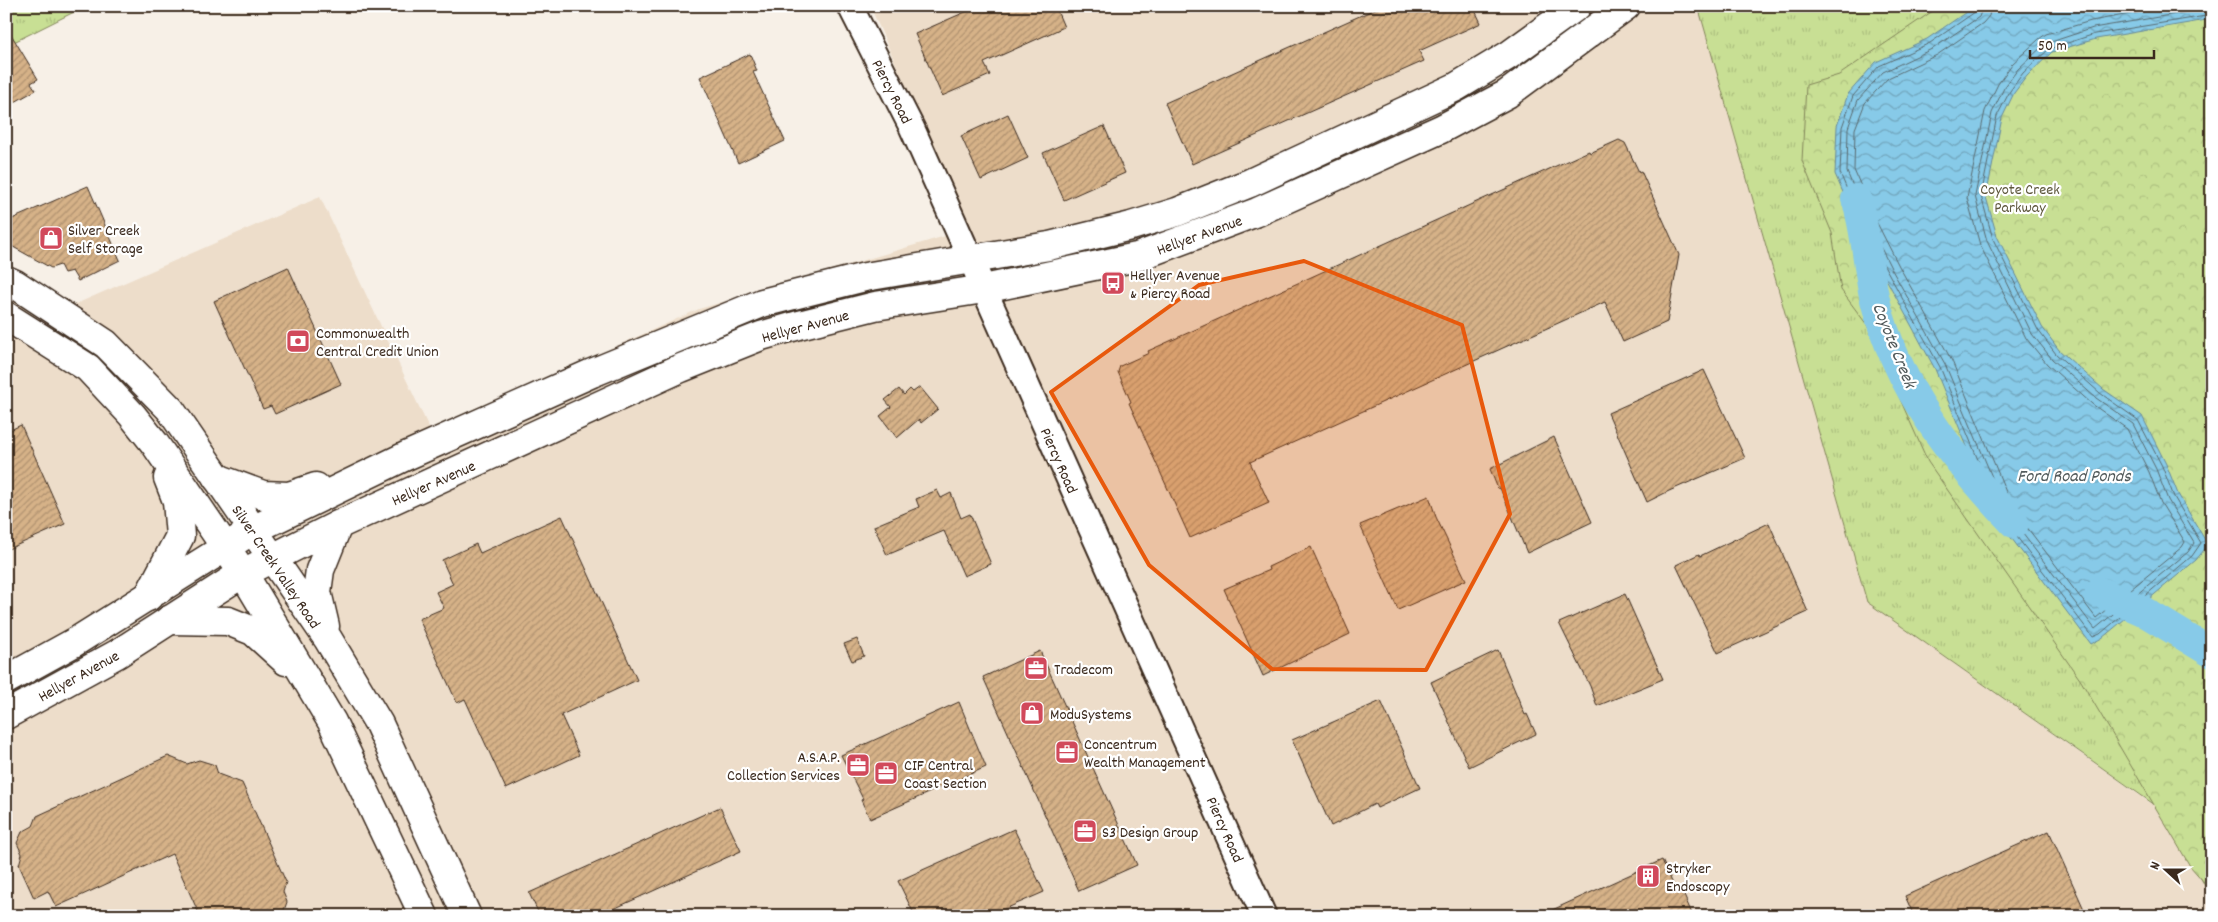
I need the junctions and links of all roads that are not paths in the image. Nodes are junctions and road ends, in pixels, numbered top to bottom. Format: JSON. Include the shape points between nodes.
{"nodes":[{"id":1,"x":850,"y":6,"type":"edge"},
{"id":2,"x":1576,"y":6,"type":"edge"},
{"id":3,"x":1626,"y":6,"type":"edge"},
{"id":4,"x":1596,"y":15,"type":"edge"},
{"id":5,"x":970,"y":259,"type":"junction"},
{"id":6,"x":6,"y":280,"type":"edge"},
{"id":7,"x":984,"y":289,"type":"junction"},
{"id":8,"x":6,"y":316,"type":"edge"},
{"id":9,"x":155,"y":444,"type":"junction"},
{"id":10,"x":406,"y":456,"type":"junction"},
{"id":11,"x":217,"y":478,"type":"junction"},
{"id":12,"x":338,"y":525,"type":"junction"},
{"id":13,"x":253,"y":530,"type":"junction"},
{"id":14,"x":225,"y":547,"type":"junction"},
{"id":15,"x":273,"y":558,"type":"junction"},
{"id":16,"x":243,"y":573,"type":"junction"},
{"id":17,"x":148,"y":597,"type":"junction"},
{"id":18,"x":168,"y":620,"type":"junction"},
{"id":19,"x":328,"y":639,"type":"junction"},
{"id":20,"x":6,"y":680,"type":"edge"},
{"id":21,"x":309,"y":682,"type":"junction"},
{"id":22,"x":6,"y":715,"type":"edge"},
{"id":23,"x":424,"y":916,"type":"edge"},
{"id":24,"x":467,"y":916,"type":"edge"},
{"id":25,"x":1264,"y":916,"type":"edge"}],
"edges":[{"from":1,"to":5,"type":"street","name":"Piercy Road","via":[[912,128]]},
{"from":2,"to":5,"type":"main road","name":"Hellyer Avenue","via":[[1509,55],[1456,87],[1250,183],[1131,226],[1050,246]]},
{"from":3,"to":4,"type":"main road","name":"Hellyer Avenue"},
{"from":4,"to":7,"type":"main road","name":"Hellyer Avenue","via":[[1507,94],[1441,129],[1257,212],[1137,257]]},
{"from":5,"to":7,"type":"street","name":"Piercy Road"},
{"from":5,"to":10,"type":"main road","name":"Hellyer Avenue","via":[[865,277],[762,303],[575,380]]},
{"from":6,"to":11,"type":"main road","name":"Silver Creek Valley Road","via":[[106,344],[170,409]]},
{"from":7,"to":12,"type":"main road","name":"Hellyer Avenue","via":[[875,306],[761,336],[681,368]]},
{"from":7,"to":25,"type":"street","name":"Piercy Road"},
{"from":8,"to":9,"type":"main road","name":"Silver Creek Valley Road","via":[[88,368]]},
{"from":9,"to":14,"type":"main road","name":"Silver Creek Valley Road"},
{"from":9,"to":17,"type":"main road","via":[[177,501],[180,536]]},
{"from":10,"to":11,"type":"main road","via":[[289,496],[263,495]]},
{"from":10,"to":13,"type":"main road","name":"Hellyer Avenue"},
{"from":11,"to":13,"type":"main road","name":"Silver Creek Valley Road"},
{"from":12,"to":15,"type":"main road","name":"Hellyer Avenue"},
{"from":12,"to":19,"type":"main road","via":[[320,570],[318,592]]},
{"from":13,"to":14,"type":"main road","name":"Hellyer Avenue"},
{"from":13,"to":15,"type":"main road","name":"Silver Creek Valley Road"},
{"from":14,"to":16,"type":"main road","name":"Silver Creek Valley Road"},
{"from":14,"to":17,"type":"main road","name":"Hellyer Avenue"},
{"from":15,"to":16,"type":"main road","name":"Hellyer Avenue"},
{"from":15,"to":19,"type":"main road","name":"Silver Creek Valley Road"},
{"from":16,"to":18,"type":"main road","name":"Hellyer Avenue"},
{"from":16,"to":21,"type":"main road","name":"Silver Creek Valley Road"},
{"from":17,"to":20,"type":"main road","name":"Hellyer Avenue"},
{"from":18,"to":21,"type":"main road","via":[[228,621],[253,632]]},
{"from":18,"to":22,"type":"main road","name":"Hellyer Avenue","via":[[117,654]]},
{"from":19,"to":24,"type":"main road","name":"Silver Creek Valley Road","via":[[379,724]]},
{"from":21,"to":23,"type":"main road","name":"Silver Creek Valley Road","via":[[345,747]]}]}
